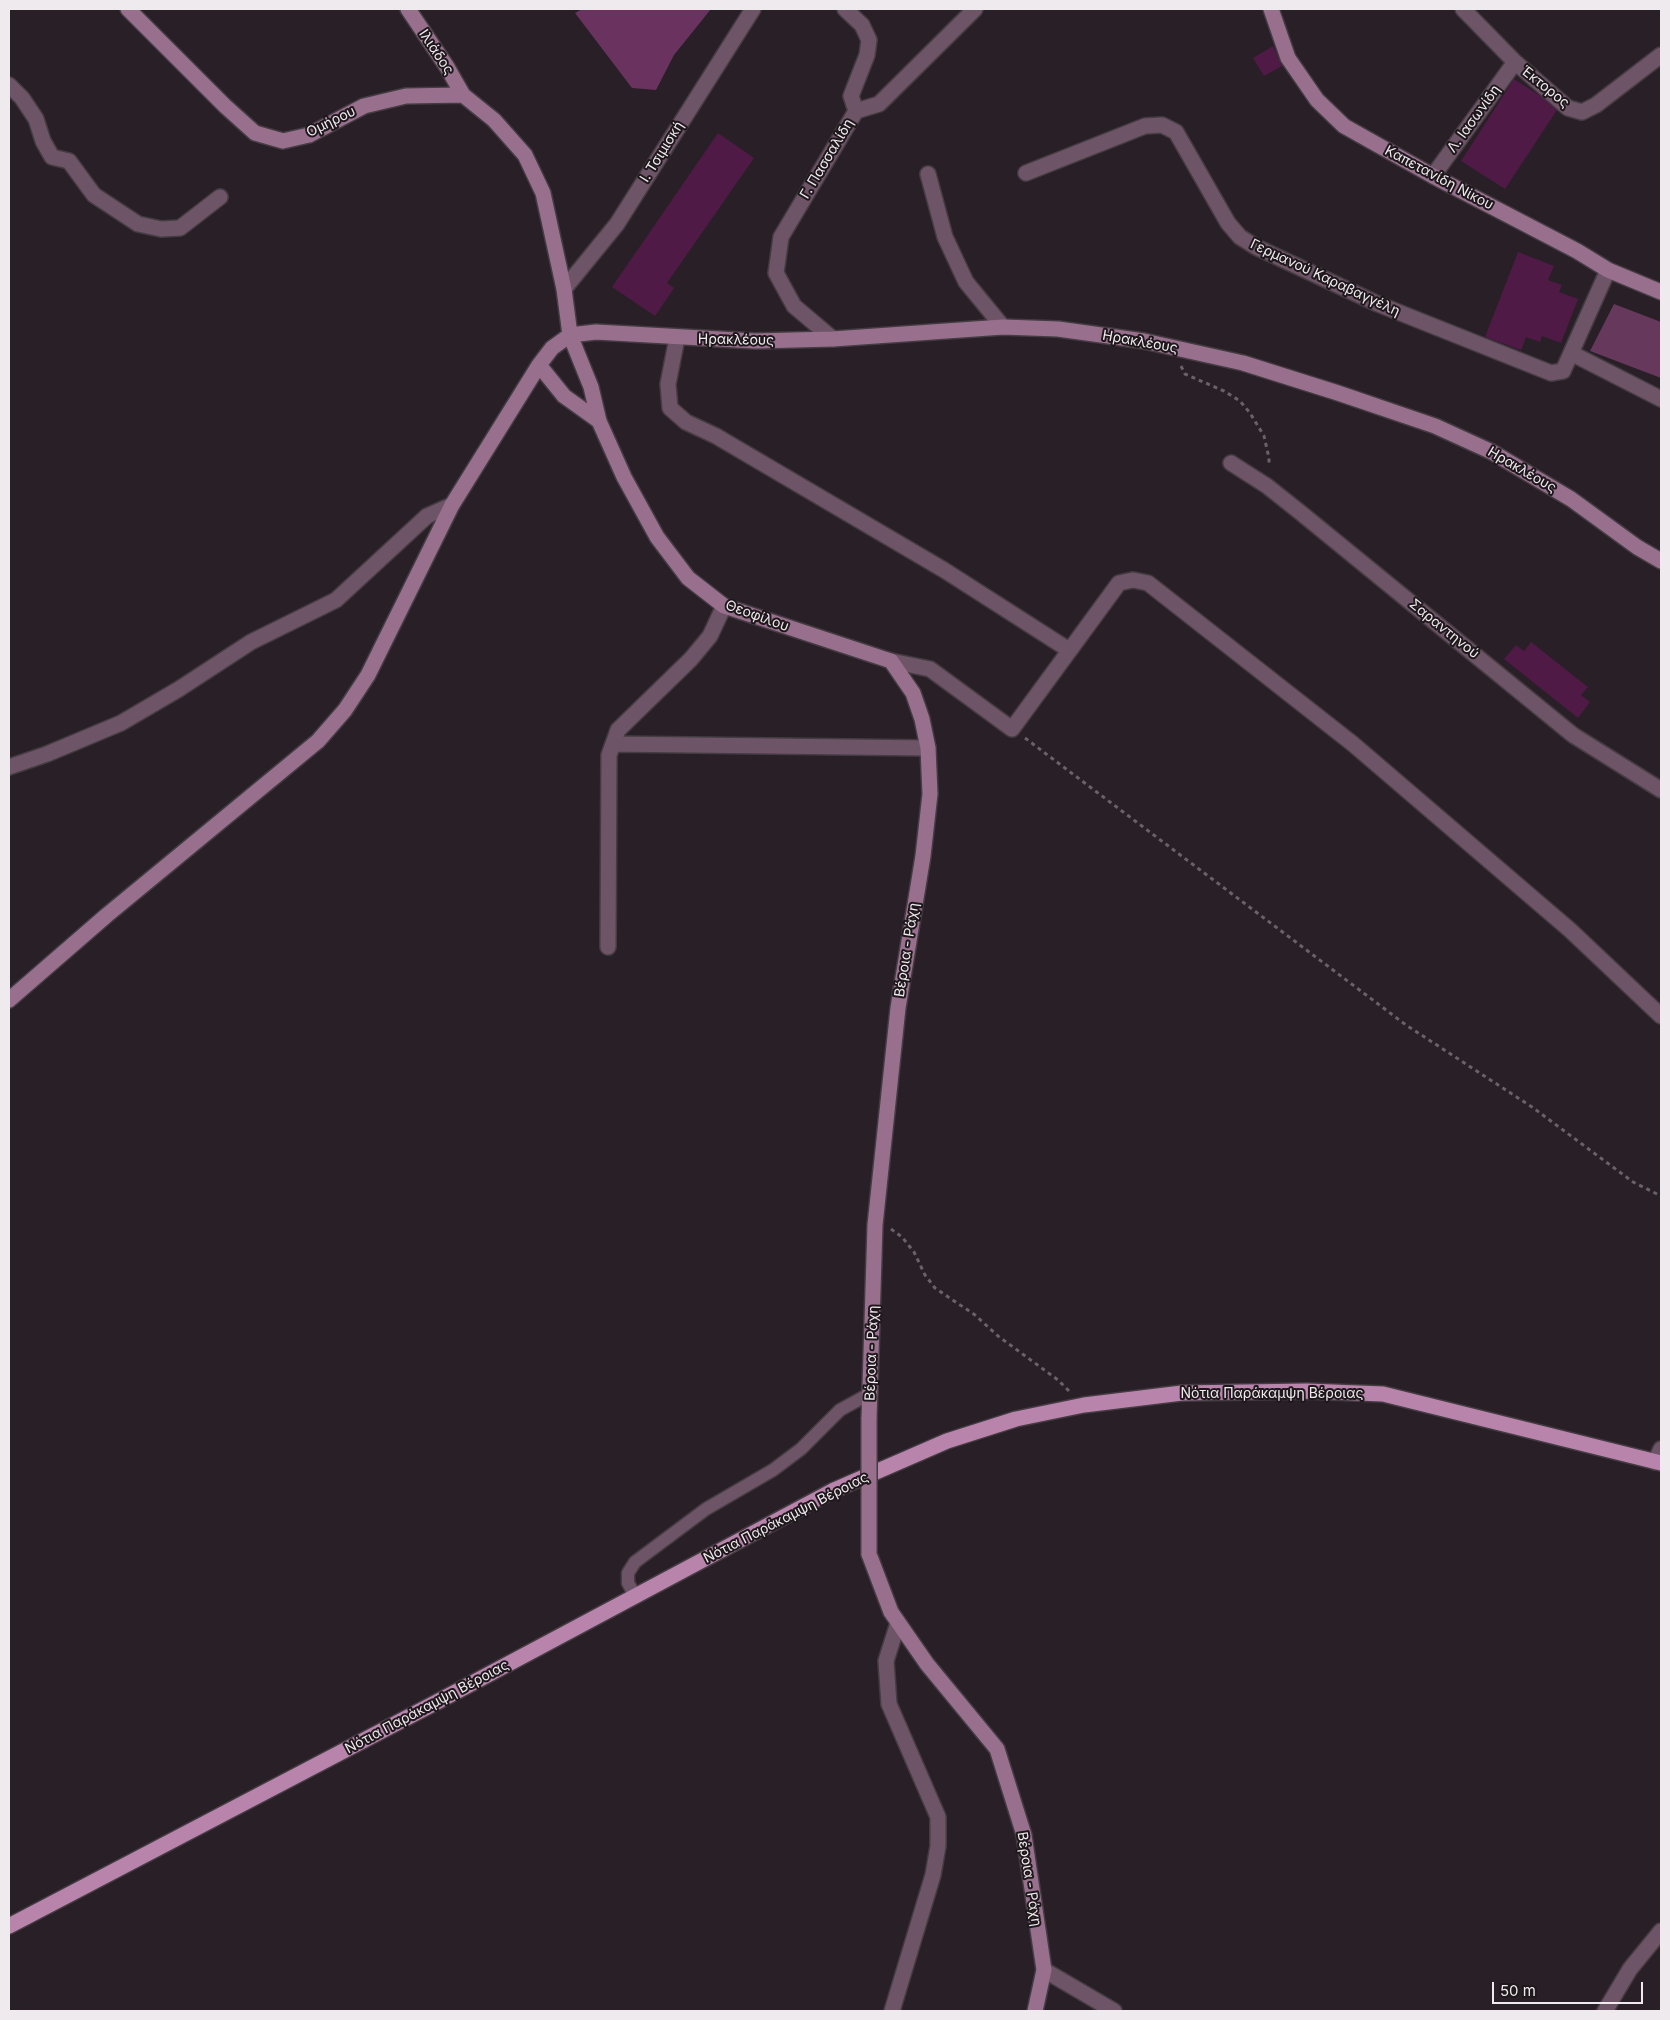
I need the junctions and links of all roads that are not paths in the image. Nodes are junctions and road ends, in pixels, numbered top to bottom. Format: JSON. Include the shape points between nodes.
{"nodes":[{"id":1,"x":128,"y":9,"type":"edge"},
{"id":2,"x":408,"y":9,"type":"edge"},
{"id":3,"x":753,"y":9,"type":"edge"},
{"id":4,"x":844,"y":9,"type":"edge"},
{"id":5,"x":975,"y":9,"type":"edge"},
{"id":6,"x":1271,"y":9,"type":"edge"},
{"id":7,"x":1463,"y":9,"type":"edge"},
{"id":8,"x":1661,"y":55,"type":"edge"},
{"id":9,"x":1515,"y":62,"type":"junction"},
{"id":10,"x":9,"y":85,"type":"edge"},
{"id":11,"x":463,"y":95,"type":"junction"},
{"id":12,"x":856,"y":111,"type":"junction"},
{"id":13,"x":1026,"y":173,"type":"dead end"},
{"id":14,"x":928,"y":174,"type":"dead end"},
{"id":15,"x":1433,"y":176,"type":"junction"},
{"id":16,"x":220,"y":198,"type":"dead end"},
{"id":17,"x":1608,"y":270,"type":"junction"},
{"id":18,"x":564,"y":289,"type":"junction"},
{"id":19,"x":1661,"y":292,"type":"edge"},
{"id":20,"x":1003,"y":327,"type":"junction"},
{"id":21,"x":570,"y":334,"type":"junction"},
{"id":22,"x":677,"y":338,"type":"junction"},
{"id":23,"x":833,"y":339,"type":"junction"},
{"id":24,"x":1571,"y":353,"type":"junction"},
{"id":25,"x":539,"y":365,"type":"junction"},
{"id":26,"x":1661,"y":399,"type":"edge"},
{"id":27,"x":599,"y":421,"type":"junction"},
{"id":28,"x":1231,"y":463,"type":"dead end"},
{"id":29,"x":452,"y":505,"type":"junction"},
{"id":30,"x":1661,"y":562,"type":"edge"},
{"id":31,"x":724,"y":606,"type":"junction"},
{"id":32,"x":1069,"y":650,"type":"junction"},
{"id":33,"x":891,"y":661,"type":"junction"},
{"id":34,"x":613,"y":744,"type":"junction"},
{"id":35,"x":928,"y":748,"type":"junction"},
{"id":36,"x":9,"y":767,"type":"edge"},
{"id":37,"x":1661,"y":790,"type":"edge"},
{"id":38,"x":608,"y":948,"type":"dead end"},
{"id":39,"x":9,"y":1000,"type":"edge"},
{"id":40,"x":1661,"y":1016,"type":"edge"},
{"id":41,"x":871,"y":1394,"type":"junction"},
{"id":42,"x":1659,"y":1458,"type":"edge"},
{"id":43,"x":636,"y":1596,"type":"junction"},
{"id":44,"x":898,"y":1623,"type":"junction"},
{"id":45,"x":9,"y":1926,"type":"edge"},
{"id":46,"x":1661,"y":1931,"type":"edge"},
{"id":47,"x":1044,"y":1970,"type":"junction"},
{"id":48,"x":892,"y":2011,"type":"edge"},
{"id":49,"x":1035,"y":2011,"type":"edge"},
{"id":50,"x":1114,"y":2011,"type":"edge"},
{"id":51,"x":1605,"y":2011,"type":"edge"}],
"edges":[{"from":1,"to":11,"type":"street","name":"Ομήρου","via":[[255,133],[283,140],[309,135],[364,106],[406,96]]},
{"from":2,"to":11,"type":"street","name":"Ιλιάδος"},
{"from":3,"to":18,"type":"street","name":"Ι. Τσιμισκή","via":[[617,224]]},
{"from":4,"to":12,"type":"street","via":[[862,25],[869,40],[868,55],[851,96]]},
{"from":5,"to":12,"type":"street","name":"Γ. Πασσαλίδη","via":[[880,104]]},
{"from":6,"to":15,"type":"street","name":"Καπετανίδη Νίκου","via":[[1288,58],[1317,100],[1344,126]]},
{"from":7,"to":9,"type":"street","name":"Έκτορος"},
{"from":8,"to":9,"type":"street","name":"Έκτορος","via":[[1596,105],[1582,112],[1568,108]]},
{"from":9,"to":15,"type":"street","name":"Λ. Ιασωνίδη"},
{"from":10,"to":16,"type":"street","via":[[36,119],[52,157],[69,161],[94,196],[138,224],[161,229],[180,228]]},
{"from":11,"to":18,"type":"street","name":"Θεοφίλου","via":[[494,120],[525,155],[543,193]]},
{"from":12,"to":23,"type":"street","name":"Γ. Πασσαλίδη","via":[[781,237],[776,273],[794,306]]},
{"from":13,"to":24,"type":"street","name":"Γερμανού Καραβαγγέλη","via":[[1145,126],[1162,125],[1176,132],[1228,223],[1240,237],[1256,247],[1378,304],[1538,369],[1551,373],[1563,371]]},
{"from":14,"to":20,"type":"street","via":[[945,237],[966,282]]},
{"from":15,"to":17,"type":"street","name":"Καπετανίδη Νίκου"},
{"from":17,"to":19,"type":"street","name":"Καπετανίδη Νίκου"},
{"from":17,"to":24,"type":"street"},
{"from":18,"to":21,"type":"street","name":"Θεοφίλου"},
{"from":20,"to":23,"type":"street","name":"Ηρακλέους"},
{"from":20,"to":30,"type":"street","name":"Ηρακλέους","via":[[1058,329],[1171,347],[1252,366],[1434,426],[1492,452],[1571,499]]},
{"from":21,"to":22,"type":"street","name":"Ηρακλέους","via":[[596,332]]},
{"from":21,"to":25,"type":"street","via":[[552,348]]},
{"from":21,"to":27,"type":"street","name":"Θεοφίλου","via":[[591,387]]},
{"from":22,"to":23,"type":"street","name":"Ηρακλέους"},
{"from":22,"to":32,"type":"street","via":[[668,384],[670,408],[686,422],[724,440],[936,566]]},
{"from":24,"to":26,"type":"street"},
{"from":25,"to":27,"type":"street","via":[[564,396]]},
{"from":25,"to":29,"type":"street"},
{"from":27,"to":31,"type":"street","name":"Θεοφίλου","via":[[624,477],[657,537],[688,578]]},
{"from":28,"to":37,"type":"street","name":"Σαραντηνού","via":[[1267,486],[1573,735]]},
{"from":29,"to":36,"type":"street","via":[[427,516],[336,600],[251,642],[121,723]]},
{"from":29,"to":39,"type":"street","via":[[368,675],[345,710],[318,741]]},
{"from":31,"to":33,"type":"street","name":"Θεοφίλου"},
{"from":31,"to":34,"type":"street","via":[[710,636],[691,659],[618,730]]},
{"from":32,"to":33,"type":"street","via":[[1012,729],[930,669]]},
{"from":32,"to":40,"type":"street","via":[[1119,583],[1133,580],[1148,583],[1353,744],[1570,930]]},
{"from":33,"to":35,"type":"street","name":"Βέροια - Ράχη","via":[[914,693]]},
{"from":34,"to":35,"type":"street"},
{"from":34,"to":38,"type":"street","via":[[609,755]]},
{"from":35,"to":41,"type":"street","name":"Βέροια - Ράχη","via":[[930,794],[898,1008],[875,1225]]},
{"from":41,"to":43,"type":"lane","via":[[840,1410],[801,1449],[773,1470],[706,1509],[635,1562],[628,1574],[628,1584]]},
{"from":41,"to":44,"type":"street","name":"Βέροια - Ράχη","bridge":true,"via":[[869,1554]]},
{"from":42,"to":43,"type":"main road","name":"Νότια Παράκαμψη Βέροιας","via":[[1383,1394],[1225,1392],[1084,1405],[1016,1419],[947,1441],[832,1491]]},
{"from":43,"to":45,"type":"main road","name":"Νότια Παράκαμψη Βέροιας"},
{"from":44,"to":47,"type":"street","name":"Βέροια - Ράχη","via":[[927,1664],[997,1749],[1024,1836]]},
{"from":44,"to":48,"type":"street","via":[[886,1661],[889,1704],[938,1817],[938,1846],[933,1875]]},
{"from":46,"to":51,"type":"street","via":[[1630,1969]]},
{"from":47,"to":49,"type":"street","name":"Βέροια - Ράχη"},
{"from":47,"to":50,"type":"street"}]}
